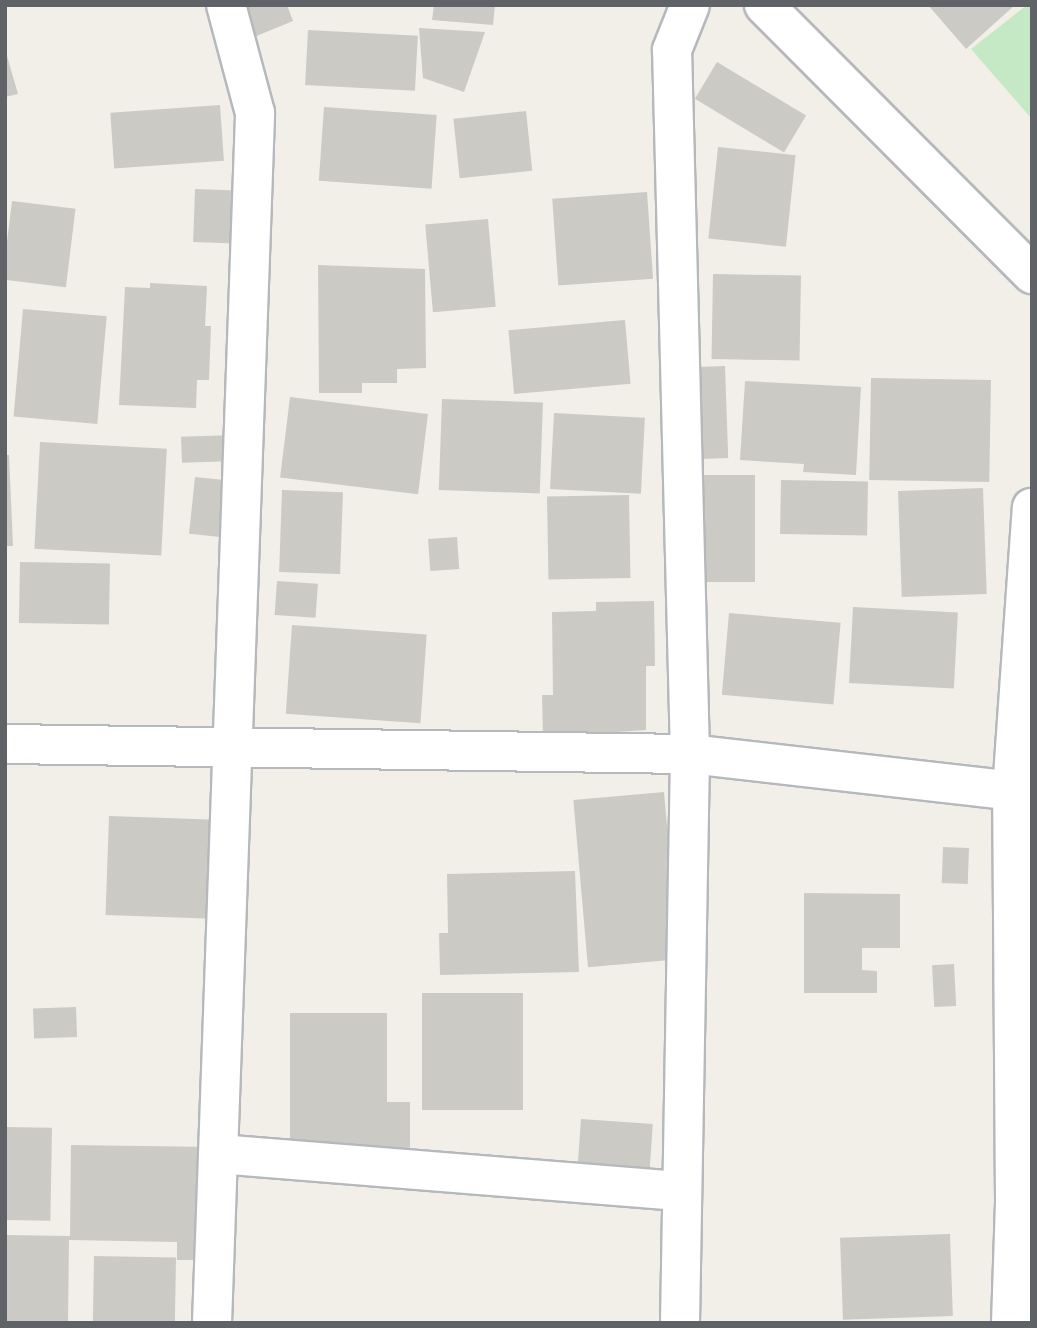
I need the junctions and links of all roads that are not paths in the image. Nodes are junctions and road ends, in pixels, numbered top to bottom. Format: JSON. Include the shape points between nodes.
{"nodes":[{"id":1,"x":226,"y":5,"type":"edge"},
{"id":2,"x":690,"y":5,"type":"edge"},
{"id":3,"x":764,"y":5,"type":"edge"},
{"id":4,"x":1032,"y":274,"type":"edge"},
{"id":5,"x":1032,"y":508,"type":"edge"},
{"id":6,"x":5,"y":744,"type":"edge"},
{"id":7,"x":235,"y":745,"type":"junction"},
{"id":8,"x":690,"y":754,"type":"junction"},
{"id":9,"x":1022,"y":792,"type":"edge"},
{"id":10,"x":219,"y":1154,"type":"junction"},
{"id":11,"x":682,"y":1191,"type":"junction"},
{"id":12,"x":1024,"y":1200,"type":"edge"},
{"id":13,"x":212,"y":1323,"type":"edge"},
{"id":14,"x":680,"y":1323,"type":"edge"},
{"id":15,"x":1011,"y":1323,"type":"edge"}],
"edges":[{"from":1,"to":7,"type":"street","via":[[255,113]]},
{"from":2,"to":8,"type":"street","via":[[672,50]]},
{"from":3,"to":4,"type":"street"},
{"from":5,"to":9,"type":"street"},
{"from":6,"to":7,"type":"street"},
{"from":7,"to":8,"type":"street"},
{"from":7,"to":10,"type":"street"},
{"from":8,"to":9,"type":"street"},
{"from":8,"to":11,"type":"street"},
{"from":9,"to":12,"type":"street"},
{"from":10,"to":11,"type":"street"},
{"from":10,"to":13,"type":"street"},
{"from":11,"to":14,"type":"street"},
{"from":12,"to":15,"type":"street"}]}
